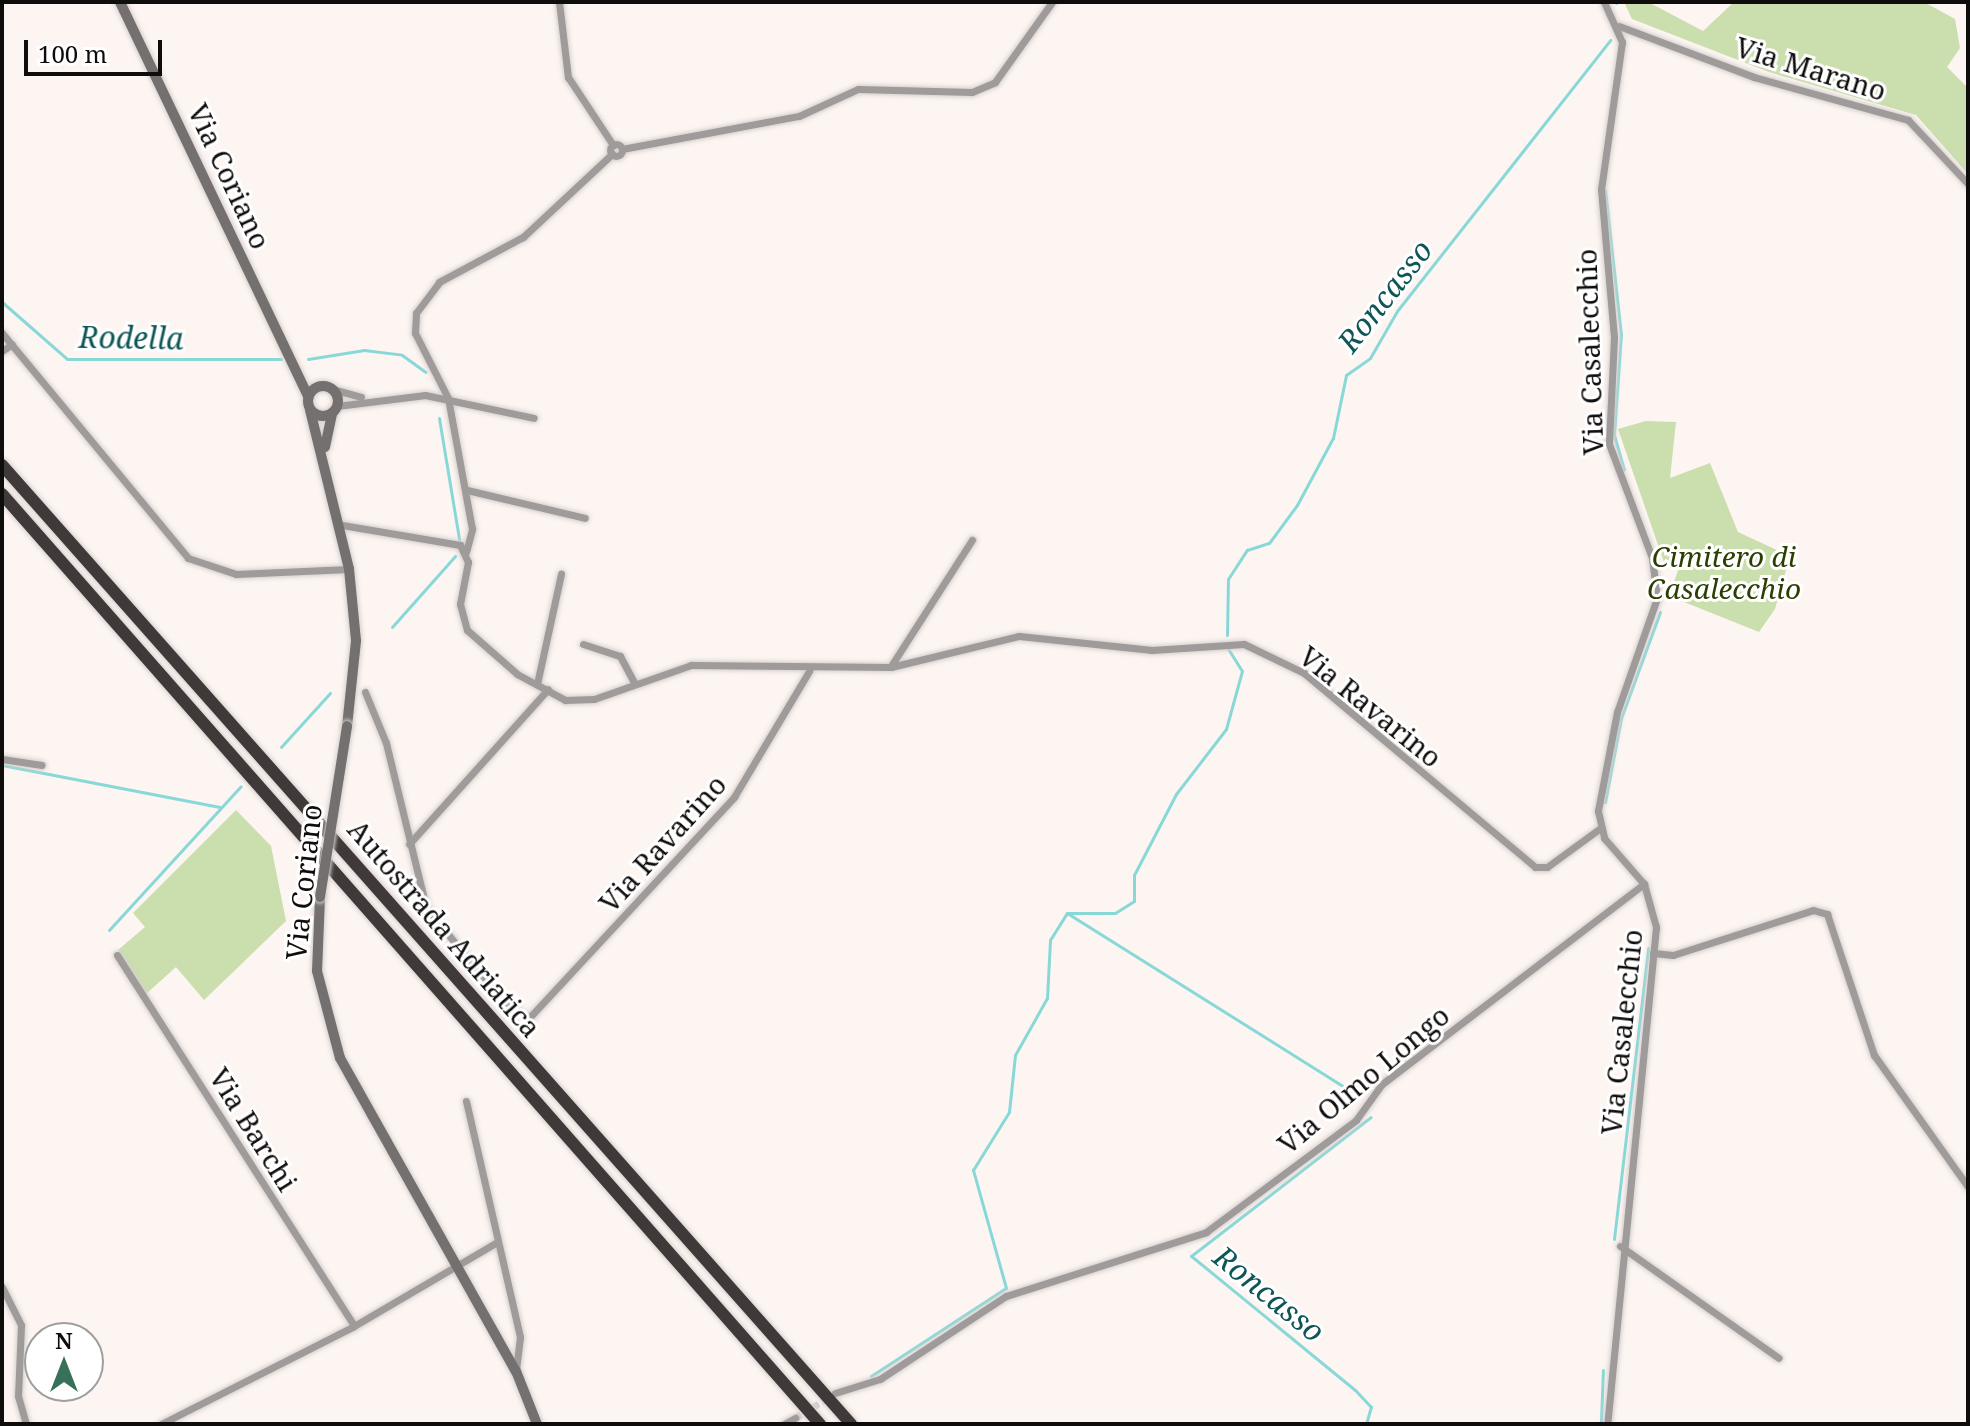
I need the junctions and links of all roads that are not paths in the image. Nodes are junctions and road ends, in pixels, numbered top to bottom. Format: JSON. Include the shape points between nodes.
{"nodes":[{"id":1,"x":120,"y":2,"type":"edge"},
{"id":2,"x":559,"y":2,"type":"edge"},
{"id":3,"x":1052,"y":2,"type":"edge"},
{"id":4,"x":1604,"y":2,"type":"edge"},
{"id":5,"x":1619,"y":26,"type":"junction"},
{"id":6,"x":613,"y":145,"type":"junction"},
{"id":7,"x":622,"y":149,"type":"junction"},
{"id":8,"x":612,"y":154,"type":"junction"},
{"id":9,"x":1968,"y":184,"type":"edge"},
{"id":10,"x":2,"y":333,"type":"edge"},
{"id":11,"x":12,"y":344,"type":"junction"},
{"id":12,"x":2,"y":351,"type":"edge"},
{"id":13,"x":296,"y":371,"type":"junction"},
{"id":14,"x":328,"y":387,"type":"junction"},
{"id":15,"x":308,"y":396,"type":"junction"},
{"id":16,"x":363,"y":397,"type":"junction"},
{"id":17,"x":448,"y":398,"type":"junction"},
{"id":18,"x":310,"y":410,"type":"junction"},
{"id":19,"x":334,"y":410,"type":"junction"},
{"id":20,"x":534,"y":418,"type":"dead end"},
{"id":21,"x":325,"y":449,"type":"junction"},
{"id":22,"x":2,"y":465,"type":"edge"},
{"id":23,"x":467,"y":490,"type":"junction"},
{"id":24,"x":2,"y":494,"type":"edge"},
{"id":25,"x":585,"y":518,"type":"dead end"},
{"id":26,"x":342,"y":525,"type":"junction"},
{"id":27,"x":972,"y":540,"type":"dead end"},
{"id":28,"x":466,"y":552,"type":"junction"},
{"id":29,"x":349,"y":569,"type":"junction"},
{"id":30,"x":561,"y":574,"type":"dead end"},
{"id":31,"x":583,"y":644,"type":"dead end"},
{"id":32,"x":891,"y":667,"type":"junction"},
{"id":33,"x":809,"y":671,"type":"junction"},
{"id":34,"x":634,"y":682,"type":"junction"},
{"id":35,"x":537,"y":684,"type":"junction"},
{"id":36,"x":548,"y":689,"type":"junction"},
{"id":37,"x":365,"y":692,"type":"dead end"},
{"id":38,"x":2,"y":759,"type":"edge"},
{"id":39,"x":42,"y":765,"type":"dead end"},
{"id":40,"x":1599,"y":829,"type":"junction"},
{"id":41,"x":409,"y":844,"type":"junction"},
{"id":42,"x":1644,"y":884,"type":"junction"},
{"id":43,"x":1653,"y":953,"type":"junction"},
{"id":44,"x":117,"y":955,"type":"dead end"},
{"id":45,"x":466,"y":1101,"type":"dead end"},
{"id":46,"x":1968,"y":1187,"type":"edge"},
{"id":47,"x":497,"y":1242,"type":"junction"},
{"id":48,"x":1620,"y":1246,"type":"junction"},
{"id":49,"x":453,"y":1262,"type":"junction"},
{"id":50,"x":2,"y":1287,"type":"edge"},
{"id":51,"x":354,"y":1326,"type":"junction"},
{"id":52,"x":1779,"y":1358,"type":"dead end"},
{"id":53,"x":516,"y":1371,"type":"junction"},
{"id":54,"x":835,"y":1393,"type":"tunnel mouth"},
{"id":55,"x":795,"y":1418,"type":"dead end"},
{"id":56,"x":26,"y":1424,"type":"edge"},
{"id":57,"x":161,"y":1424,"type":"edge"},
{"id":58,"x":537,"y":1424,"type":"edge"},
{"id":59,"x":784,"y":1424,"type":"edge"},
{"id":60,"x":820,"y":1424,"type":"edge"},
{"id":61,"x":851,"y":1424,"type":"edge"},
{"id":62,"x":1607,"y":1424,"type":"edge"}],
"edges":[{"from":1,"to":13,"type":"main road","name":"Via Coriano"},
{"from":2,"to":6,"type":"street","via":[[568,77]]},
{"from":3,"to":7,"type":"street","name":"Via Ravarino","via":[[995,82],[972,92],[858,89],[799,116]]},
{"from":4,"to":5,"type":"street"},
{"from":5,"to":9,"type":"street","name":"Via Marano","via":[[1754,77],[1908,120]]},
{"from":5,"to":40,"type":"street","name":"Via Casalecchio","via":[[1601,189],[1614,337],[1609,444],[1652,558],[1657,598],[1617,712]]},
{"from":6,"to":7,"type":"street"},
{"from":6,"to":8,"type":"street"},
{"from":7,"to":8,"type":"street","name":"Via Ravarino"},
{"from":8,"to":17,"type":"street","name":"Via Ravarino","via":[[523,237],[460,269],[423,299],[415,333]]},
{"from":10,"to":11,"type":"street"},
{"from":11,"to":12,"type":"street"},
{"from":11,"to":29,"type":"street","via":[[188,558],[236,574]]},
{"from":13,"to":14,"type":"main road"},
{"from":13,"to":15,"type":"main road","name":"Via Coriano"},
{"from":14,"to":15,"type":"main road"},
{"from":14,"to":16,"type":"street"},
{"from":14,"to":19,"type":"main road"},
{"from":15,"to":18,"type":"main road","name":"Via Coriano"},
{"from":16,"to":17,"type":"street"},
{"from":16,"to":19,"type":"street"},
{"from":17,"to":20,"type":"street"},
{"from":17,"to":23,"type":"street","name":"Via Ravarino"},
{"from":18,"to":19,"type":"main road"},
{"from":18,"to":21,"type":"main road","name":"Via Coriano"},
{"from":19,"to":21,"type":"main road","name":"Via Coriano"},
{"from":21,"to":26,"type":"main road","name":"Via Coriano"},
{"from":22,"to":61,"type":"highway","name":"Autostrada Adriatica"},
{"from":23,"to":25,"type":"street"},
{"from":23,"to":28,"type":"street","name":"Via Ravarino"},
{"from":24,"to":60,"type":"highway","name":"Autostrada Adriatica"},
{"from":26,"to":28,"type":"street","via":[[448,542]]},
{"from":26,"to":29,"type":"main road","name":"Via Coriano"},
{"from":27,"to":32,"type":"street"},
{"from":28,"to":35,"type":"street","name":"Via Ravarino","via":[[460,604],[467,630]]},
{"from":29,"to":49,"type":"main road","name":"Via Coriano","bridge":true,"via":[[356,641],[320,897],[323,1016]]},
{"from":30,"to":35,"type":"street"},
{"from":31,"to":34,"type":"street","via":[[620,656]]},
{"from":32,"to":33,"type":"street","name":"Via Ravarino"},
{"from":32,"to":40,"type":"street","name":"Via Ravarino","via":[[1019,636],[1152,650],[1244,644],[1304,673],[1535,867],[1547,867]]},
{"from":33,"to":34,"type":"street","name":"Via Ravarino","via":[[691,665]]},
{"from":33,"to":41,"type":"street","name":"Via Ravarino","via":[[715,821],[538,1013],[520,1017],[432,917]]},
{"from":34,"to":36,"type":"street","name":"Via Ravarino","via":[[581,702]]},
{"from":35,"to":36,"type":"street","name":"Via Ravarino"},
{"from":36,"to":41,"type":"street"},
{"from":37,"to":41,"type":"street","via":[[386,743]]},
{"from":38,"to":39,"type":"street"},
{"from":40,"to":42,"type":"street","name":"Via Casalecchio"},
{"from":42,"to":43,"type":"street","name":"Via Casalecchio","via":[[1653,904]]},
{"from":42,"to":54,"type":"street","name":"Via Olmo Longo","via":[[1382,1084],[1356,1120],[1206,1232],[1006,1296],[880,1379]]},
{"from":43,"to":46,"type":"street","via":[[1673,955],[1813,910],[1827,914],[1874,1055]]},
{"from":43,"to":48,"type":"street","name":"Via Casalecchio"},
{"from":44,"to":51,"type":"street","name":"Via Barchi"},
{"from":45,"to":47,"type":"street","name":"Via Coriano"},
{"from":47,"to":49,"type":"street"},
{"from":47,"to":53,"type":"street","name":"Via Coriano","via":[[520,1337]]},
{"from":48,"to":52,"type":"street"},
{"from":48,"to":62,"type":"street","name":"Via Casalecchio"},
{"from":49,"to":51,"type":"street"},
{"from":49,"to":53,"type":"main road","name":"Via Coriano"},
{"from":50,"to":56,"type":"street","via":[[21,1325],[18,1396]]},
{"from":51,"to":57,"type":"street"},
{"from":53,"to":58,"type":"main road","name":"Via Coriano"},
{"from":55,"to":59,"type":"street"}]}
